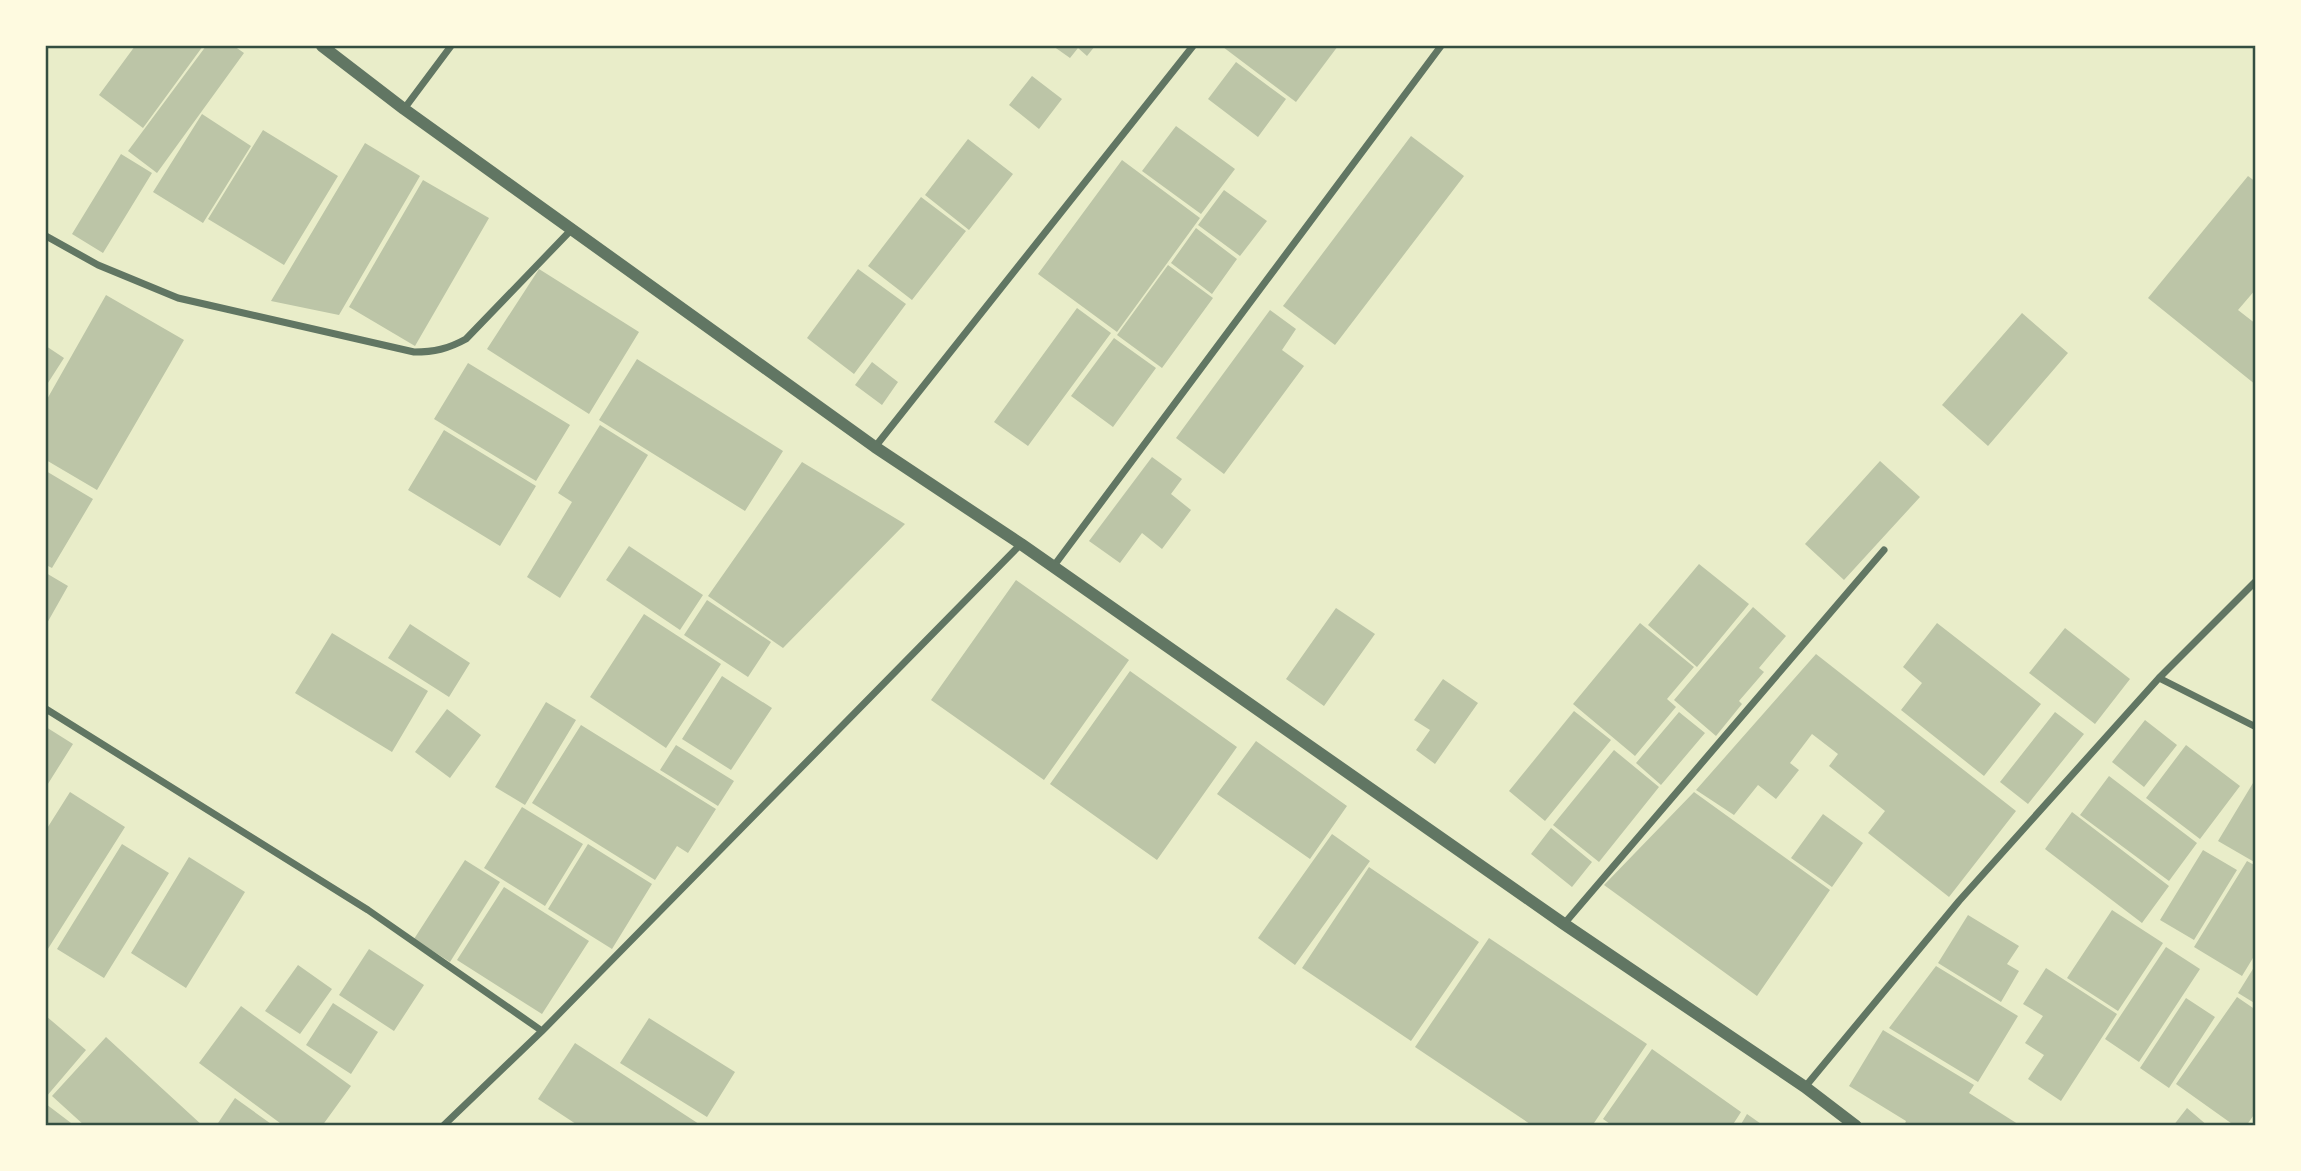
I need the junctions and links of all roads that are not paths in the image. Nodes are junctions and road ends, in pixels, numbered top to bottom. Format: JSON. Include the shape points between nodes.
{"nodes":[{"id":1,"x":321,"y":46,"type":"edge"},
{"id":2,"x":450,"y":46,"type":"edge"},
{"id":3,"x":1193,"y":46,"type":"edge"},
{"id":4,"x":1441,"y":46,"type":"edge"},
{"id":5,"x":404,"y":109,"type":"junction"},
{"id":6,"x":573,"y":228,"type":"junction"},
{"id":7,"x":46,"y":236,"type":"edge"},
{"id":8,"x":875,"y":447,"type":"junction"},
{"id":9,"x":1021,"y":544,"type":"junction"},
{"id":10,"x":1884,"y":550,"type":"dead end"},
{"id":11,"x":1053,"y":567,"type":"junction"},
{"id":12,"x":2256,"y":581,"type":"edge"},
{"id":13,"x":2159,"y":678,"type":"junction"},
{"id":14,"x":46,"y":709,"type":"edge"},
{"id":15,"x":2256,"y":727,"type":"edge"},
{"id":16,"x":1564,"y":923,"type":"junction"},
{"id":17,"x":542,"y":1031,"type":"junction"},
{"id":18,"x":1805,"y":1087,"type":"junction"},
{"id":19,"x":443,"y":1125,"type":"edge"},
{"id":20,"x":1856,"y":1125,"type":"edge"}],
"edges":[{"from":1,"to":5,"type":"street"},
{"from":2,"to":5,"type":"street"},
{"from":3,"to":8,"type":"street"},
{"from":4,"to":11,"type":"street"},
{"from":5,"to":6,"type":"street"},
{"from":6,"to":7,"type":"street","via":[[466,339],[434,352],[414,352],[178,298],[98,265]]},
{"from":6,"to":8,"type":"street"},
{"from":8,"to":9,"type":"street"},
{"from":9,"to":11,"type":"street"},
{"from":9,"to":17,"type":"street"},
{"from":10,"to":16,"type":"street"},
{"from":11,"to":16,"type":"street"},
{"from":12,"to":13,"type":"street"},
{"from":13,"to":15,"type":"street"},
{"from":13,"to":18,"type":"street","via":[[1959,901]]},
{"from":14,"to":17,"type":"street","via":[[368,910]]},
{"from":16,"to":18,"type":"street"},
{"from":17,"to":19,"type":"street"},
{"from":18,"to":20,"type":"street"}]}
